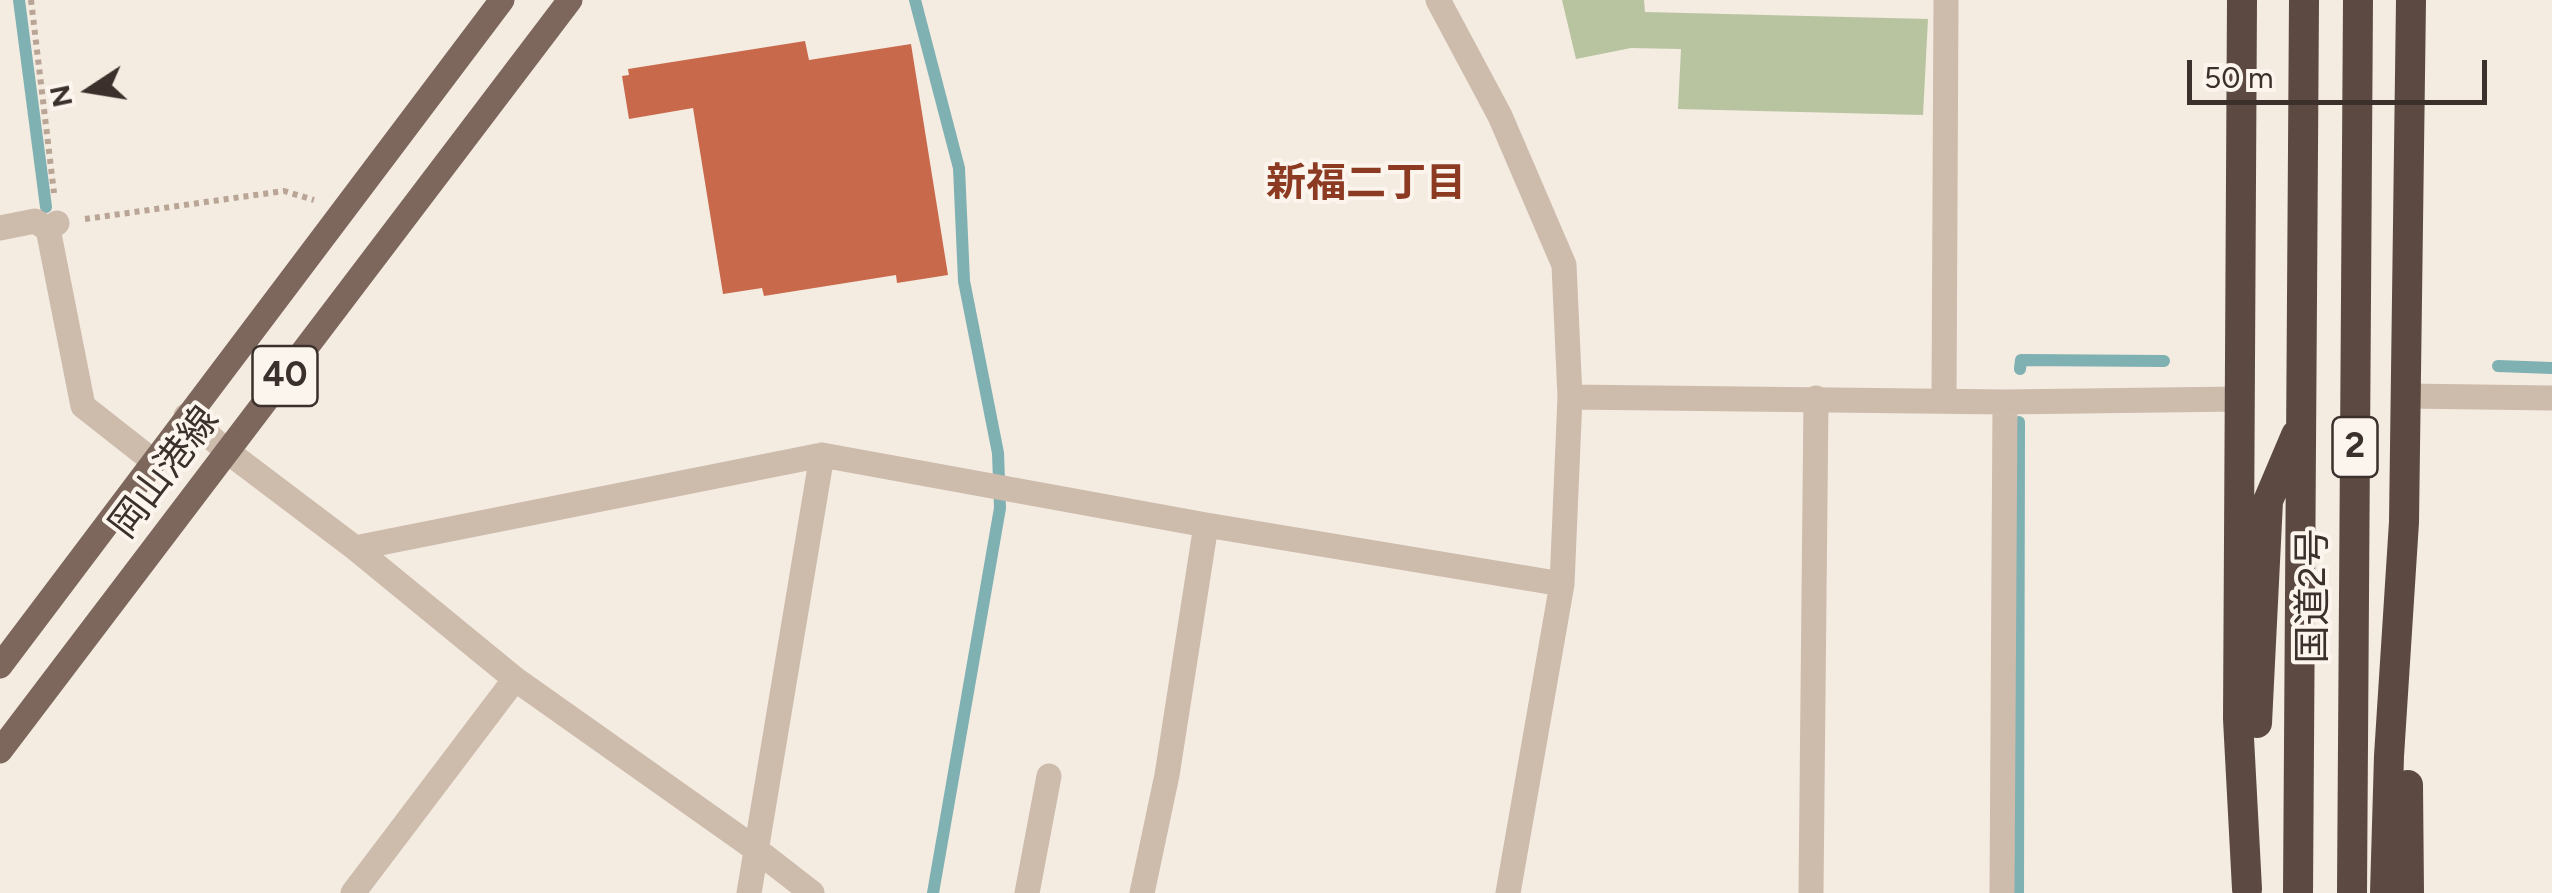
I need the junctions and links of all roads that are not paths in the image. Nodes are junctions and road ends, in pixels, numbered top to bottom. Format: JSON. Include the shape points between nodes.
{"nodes":[{"id":1,"x":502,"y":0,"type":"edge"},
{"id":2,"x":570,"y":0,"type":"edge"},
{"id":3,"x":1438,"y":0,"type":"edge"},
{"id":4,"x":1946,"y":0,"type":"edge"},
{"id":5,"x":2242,"y":0,"type":"edge"},
{"id":6,"x":2304,"y":0,"type":"edge"},
{"id":7,"x":2358,"y":0,"type":"edge"},
{"id":8,"x":2411,"y":0,"type":"edge"},
{"id":9,"x":0,"y":228,"type":"edge"},
{"id":10,"x":1570,"y":396,"type":"junction"},
{"id":11,"x":2407,"y":396,"type":"junction"},
{"id":12,"x":1816,"y":398,"type":"junction"},
{"id":13,"x":2552,"y":398,"type":"edge"},
{"id":14,"x":2238,"y":400,"type":"junction"},
{"id":15,"x":1944,"y":401,"type":"junction"},
{"id":16,"x":2005,"y":402,"type":"junction"},
{"id":17,"x":186,"y":416,"type":"junction"},
{"id":18,"x":2302,"y":423,"type":"junction"},
{"id":19,"x":228,"y":452,"type":"junction"},
{"id":20,"x":822,"y":455,"type":"junction"},
{"id":21,"x":154,"y":461,"type":"junction"},
{"id":22,"x":2404,"y":522,"type":"junction"},
{"id":23,"x":1206,"y":525,"type":"junction"},
{"id":24,"x":355,"y":548,"type":"junction"},
{"id":25,"x":1562,"y":584,"type":"junction"},
{"id":26,"x":0,"y":666,"type":"edge"},
{"id":27,"x":515,"y":679,"type":"junction"},
{"id":28,"x":0,"y":751,"type":"edge"},
{"id":29,"x":1049,"y":776,"type":"dead end"},
{"id":30,"x":754,"y":848,"type":"junction"},
{"id":31,"x":2247,"y":891,"type":"edge"},
{"id":32,"x":353,"y":893,"type":"edge"},
{"id":33,"x":749,"y":893,"type":"edge"},
{"id":34,"x":812,"y":893,"type":"edge"},
{"id":35,"x":1027,"y":893,"type":"edge"},
{"id":36,"x":1142,"y":893,"type":"edge"},
{"id":37,"x":1508,"y":893,"type":"edge"},
{"id":38,"x":1811,"y":893,"type":"edge"},
{"id":39,"x":2002,"y":893,"type":"edge"},
{"id":40,"x":2298,"y":893,"type":"edge"},
{"id":41,"x":2352,"y":893,"type":"edge"},
{"id":42,"x":2385,"y":893,"type":"edge"},
{"id":43,"x":2409,"y":893,"type":"edge"}],
"edges":[{"from":1,"to":17,"type":"main road","name":"岡山港線","number":"40"},
{"from":2,"to":19,"type":"main road","name":"岡山港線","number":"40"},
{"from":3,"to":10,"type":"street","via":[[1500,116],[1564,266]]},
{"from":4,"to":15,"type":"street"},
{"from":5,"to":14,"type":"highway"},
{"from":6,"to":18,"type":"highway","name":"国道2号","number":"2"},
{"from":7,"to":41,"type":"highway","name":"国道2号","number":"2"},
{"from":8,"to":11,"type":"highway","number":"2"},
{"from":9,"to":21,"type":"street","via":[[35,221],[53,226],[83,406]]},
{"from":10,"to":12,"type":"street"},
{"from":10,"to":25,"type":"street"},
{"from":11,"to":13,"type":"street"},
{"from":11,"to":22,"type":"highway","number":"2"},
{"from":12,"to":15,"type":"street"},
{"from":12,"to":38,"type":"street"},
{"from":14,"to":16,"type":"street"},
{"from":14,"to":31,"type":"highway","via":[[2238,720]]},
{"from":15,"to":16,"type":"street"},
{"from":16,"to":39,"type":"street"},
{"from":17,"to":19,"type":"street"},
{"from":17,"to":21,"type":"main road","name":"岡山港線","number":"40"},
{"from":18,"to":31,"type":"highway","via":[[2268,501]]},
{"from":18,"to":40,"type":"highway","name":"国道2号","number":"2"},
{"from":19,"to":24,"type":"street"},
{"from":19,"to":28,"type":"main road","name":"岡山港線","number":"40"},
{"from":20,"to":23,"type":"street"},
{"from":20,"to":24,"type":"street"},
{"from":20,"to":30,"type":"street"},
{"from":21,"to":26,"type":"main road","name":"岡山港線","number":"40"},
{"from":22,"to":42,"type":"highway","number":"2"},
{"from":22,"to":43,"type":"highway","number":"2"},
{"from":23,"to":25,"type":"street"},
{"from":23,"to":36,"type":"street"},
{"from":24,"to":27,"type":"street"},
{"from":25,"to":37,"type":"street"},
{"from":27,"to":30,"type":"street"},
{"from":27,"to":32,"type":"street"},
{"from":29,"to":35,"type":"street"},
{"from":30,"to":33,"type":"street"},
{"from":30,"to":34,"type":"street"}]}
